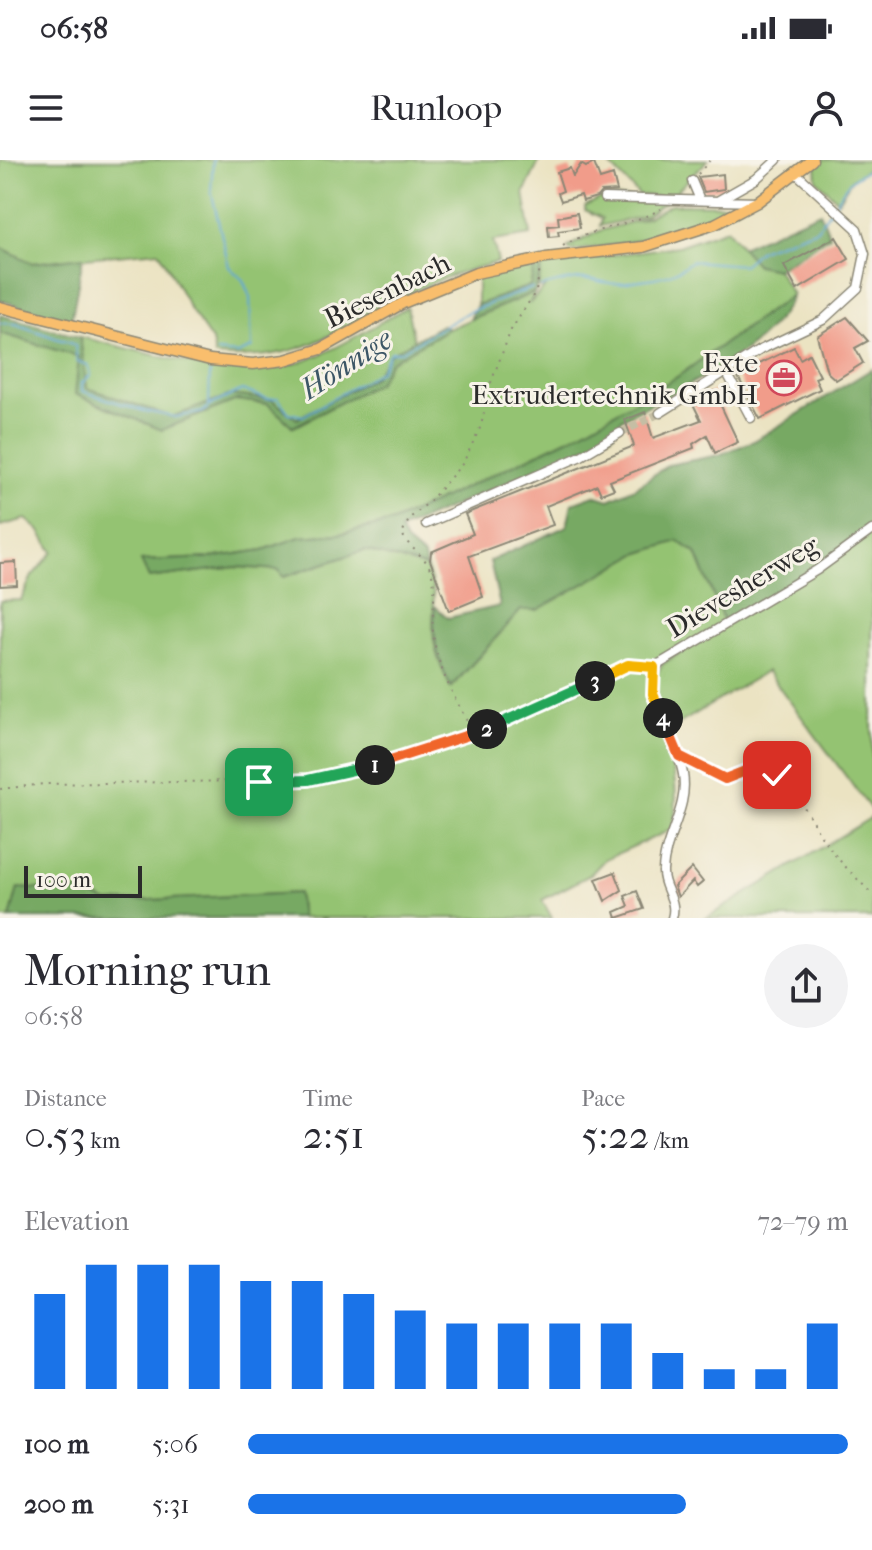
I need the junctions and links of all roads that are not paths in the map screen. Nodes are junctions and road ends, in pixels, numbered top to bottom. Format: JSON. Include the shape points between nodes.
{"nodes":[{"id":1,"x":777,"y":160,"type":"edge"},
{"id":2,"x":812,"y":160,"type":"edge"},
{"id":3,"x":796,"y":173,"type":"junction"},
{"id":4,"x":692,"y":181,"type":"road end"},
{"id":5,"x":604,"y":198,"type":"dead end"},
{"id":6,"x":700,"y":200,"type":"junction"},
{"id":7,"x":718,"y":200,"type":"junction"},
{"id":8,"x":757,"y":202,"type":"junction"},
{"id":9,"x":869,"y":256,"type":"edge"},
{"id":10,"x":0,"y":307,"type":"edge"},
{"id":11,"x":726,"y":371,"type":"junction"},
{"id":12,"x":660,"y":413,"type":"tunnel mouth"},
{"id":13,"x":751,"y":418,"type":"dead end"},
{"id":14,"x":620,"y":433,"type":"tunnel mouth"},
{"id":15,"x":426,"y":524,"type":"dead end"},
{"id":16,"x":872,"y":530,"type":"edge"},
{"id":17,"x":679,"y":756,"type":"junction"},
{"id":18,"x":758,"y":767,"type":"road end"},
{"id":19,"x":672,"y":918,"type":"edge"}],
"edges":[{"from":1,"to":7,"type":"street"},
{"from":2,"to":3,"type":"main road","name":"Biesenbach"},
{"from":3,"to":8,"type":"main road","name":"Biesenbach"},
{"from":3,"to":9,"type":"street","via":[[857,229]]},
{"from":4,"to":6,"type":"street"},
{"from":5,"to":6,"type":"street"},
{"from":6,"to":7,"type":"street"},
{"from":7,"to":8,"type":"street"},
{"from":8,"to":10,"type":"main road","name":"Biesenbach","via":[[715,224],[643,247],[499,266],[403,303],[321,349],[270,363],[210,360]]},
{"from":9,"to":11,"type":"street","via":[[858,288],[823,320]]},
{"from":11,"to":12,"type":"street"},
{"from":11,"to":13,"type":"street"},
{"from":14,"to":15,"type":"street","via":[[581,456]]},
{"from":16,"to":17,"type":"street","name":"Dievesherweg","via":[[817,570],[654,667],[653,694]]},
{"from":17,"to":18,"type":"street","via":[[725,779]]},
{"from":17,"to":19,"type":"street","name":"Dievesherweg","via":[[682,803],[662,872],[674,907]]}]}
